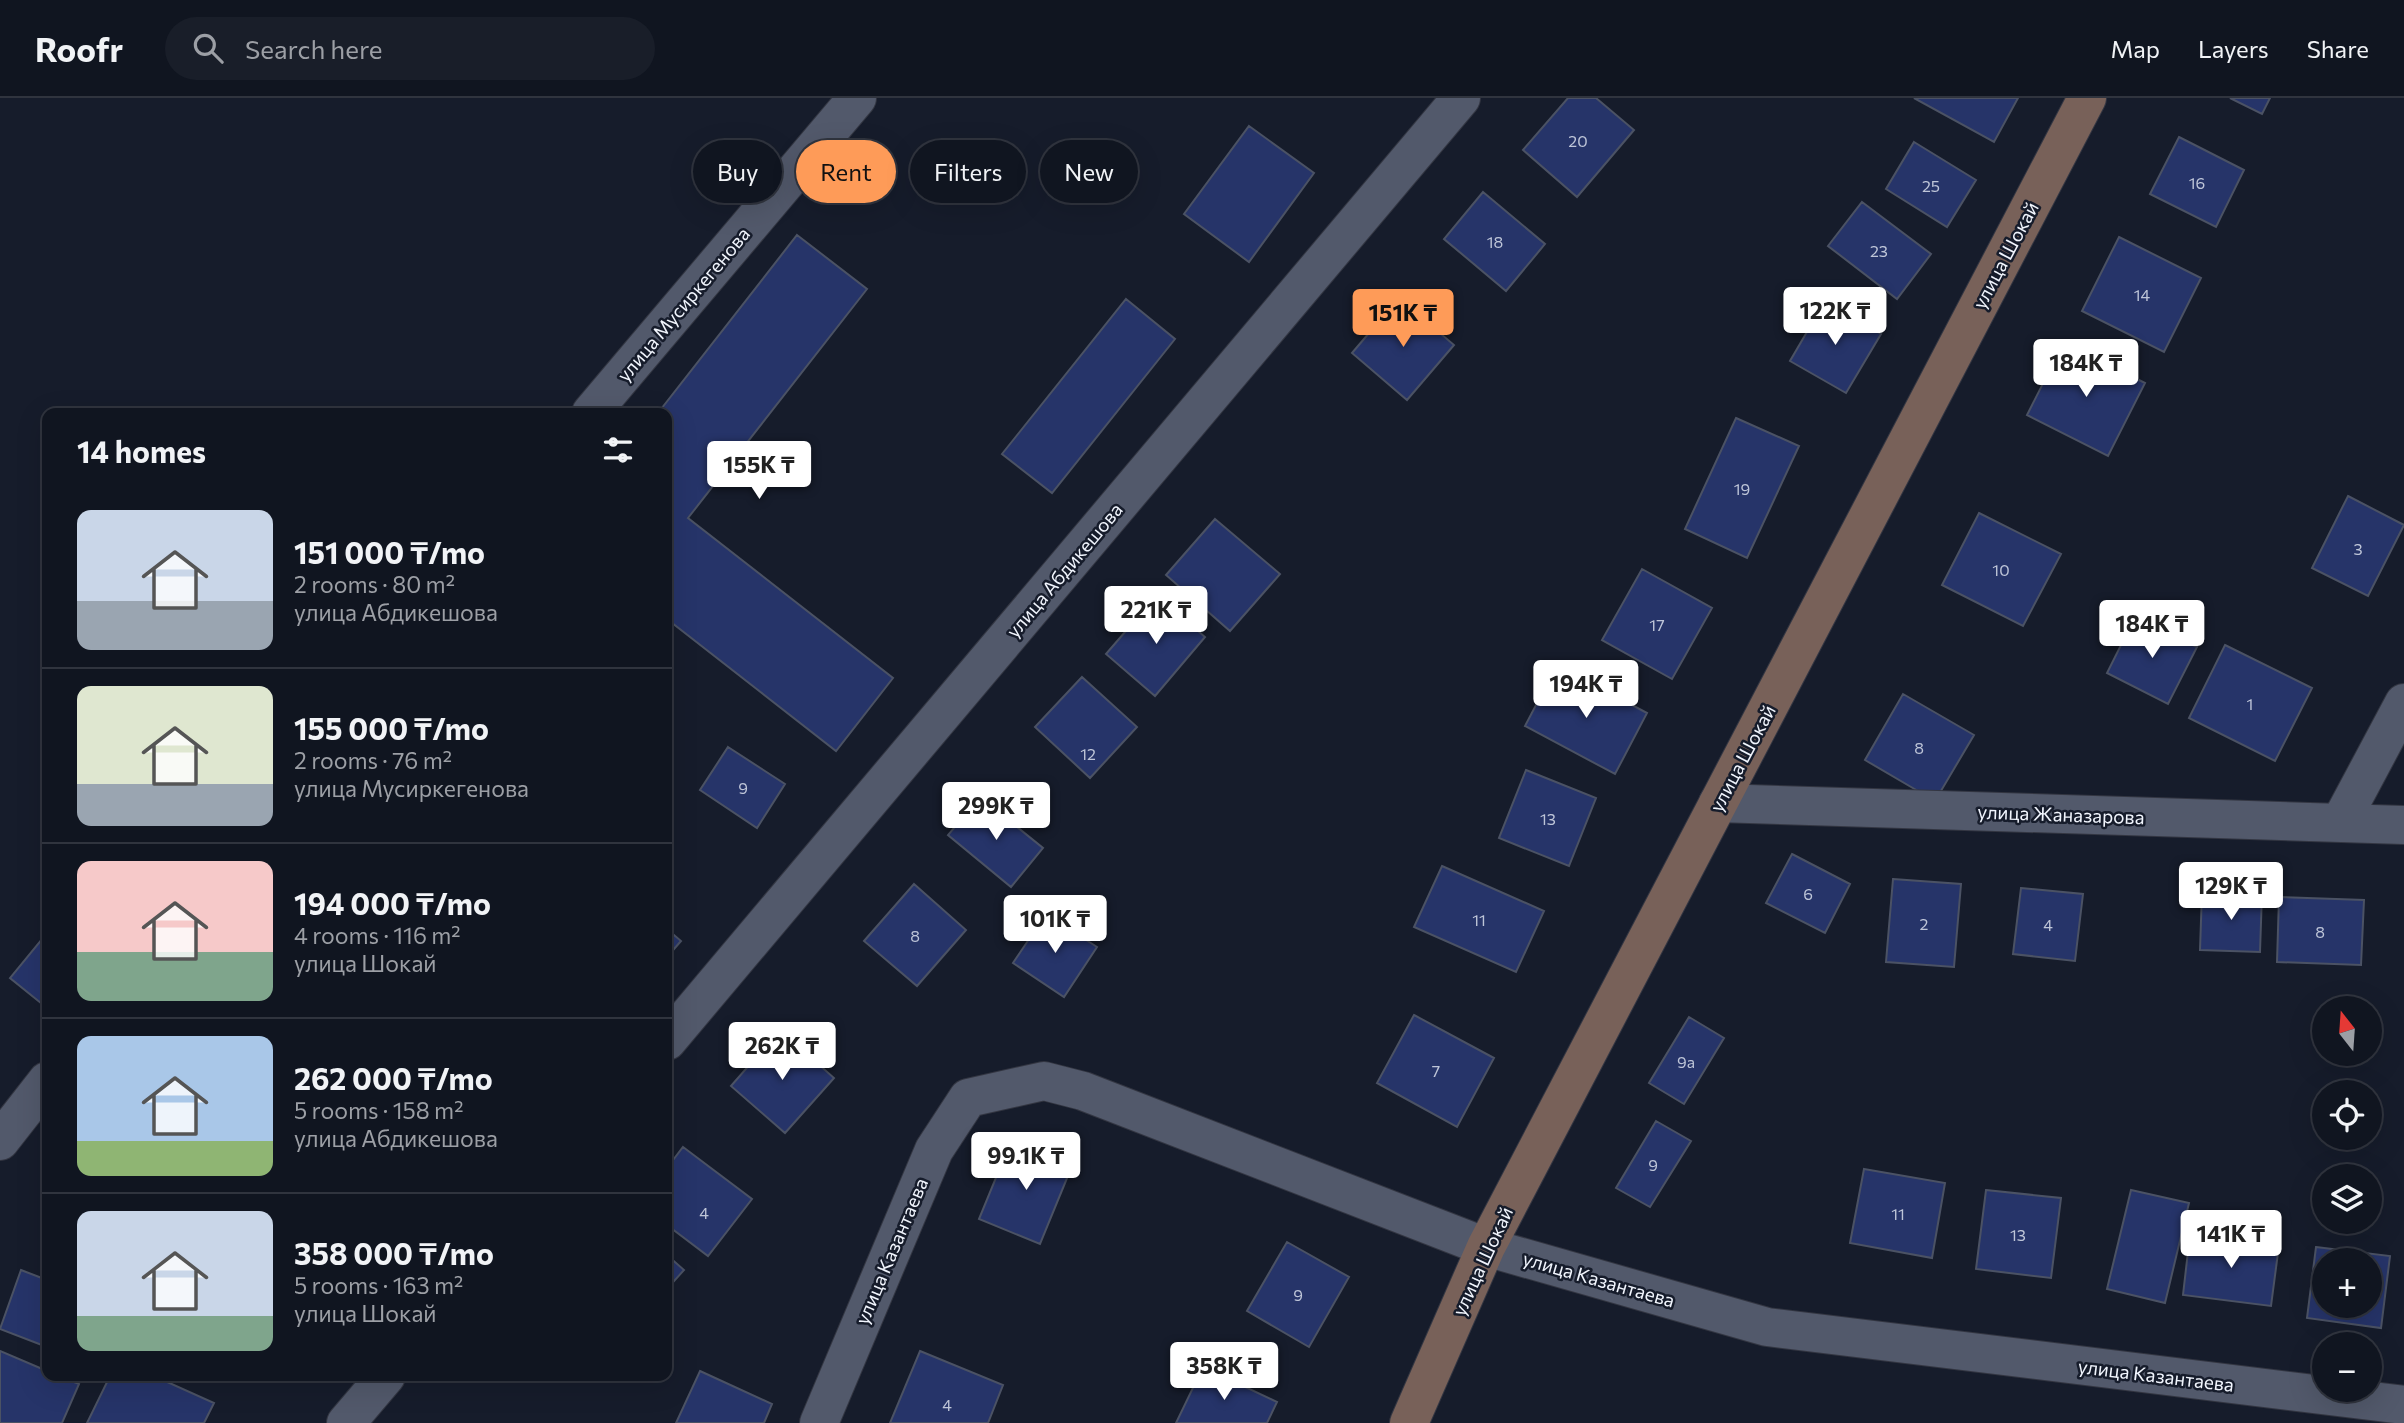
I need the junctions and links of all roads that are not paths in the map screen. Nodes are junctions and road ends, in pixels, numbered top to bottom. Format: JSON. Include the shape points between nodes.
{"nodes":[{"id":1,"x":858,"y":98,"type":"edge"},
{"id":2,"x":1461,"y":98,"type":"edge"},
{"id":3,"x":2087,"y":98,"type":"edge"},
{"id":4,"x":595,"y":408,"type":"edge"},
{"id":5,"x":2404,"y":703,"type":"edge"},
{"id":6,"x":1718,"y":803,"type":"junction"},
{"id":7,"x":2340,"y":823,"type":"junction"},
{"id":8,"x":2404,"y":825,"type":"edge"},
{"id":9,"x":672,"y":1035,"type":"edge"},
{"id":10,"x":42,"y":1087,"type":"edge"},
{"id":11,"x":0,"y":1141,"type":"edge"},
{"id":12,"x":1486,"y":1247,"type":"junction"},
{"id":13,"x":382,"y":1381,"type":"edge"},
{"id":14,"x":2404,"y":1405,"type":"edge"},
{"id":15,"x":346,"y":1423,"type":"edge"},
{"id":16,"x":819,"y":1423,"type":"edge"},
{"id":17,"x":1409,"y":1423,"type":"edge"}],
"edges":[{"from":1,"to":4,"type":"street","name":"улица Мусиркегенова"},
{"from":2,"to":9,"type":"street","name":"улица Абдикешова"},
{"from":3,"to":6,"type":"street","name":"улица Шокай"},
{"from":5,"to":7,"type":"street"},
{"from":6,"to":7,"type":"street","name":"улица Жаназарова"},
{"from":6,"to":12,"type":"street","name":"улица Шокай"},
{"from":7,"to":8,"type":"street","name":"улица Жаназарова"},
{"from":10,"to":11,"type":"street"},
{"from":12,"to":14,"type":"street","name":"улица Казантаева","via":[[1767,1327]]},
{"from":12,"to":16,"type":"street","name":"улица Казантаева","via":[[1083,1091],[1044,1081],[968,1098],[934,1150]]},
{"from":12,"to":17,"type":"street","name":"улица Шокай"},
{"from":13,"to":15,"type":"street"}]}
